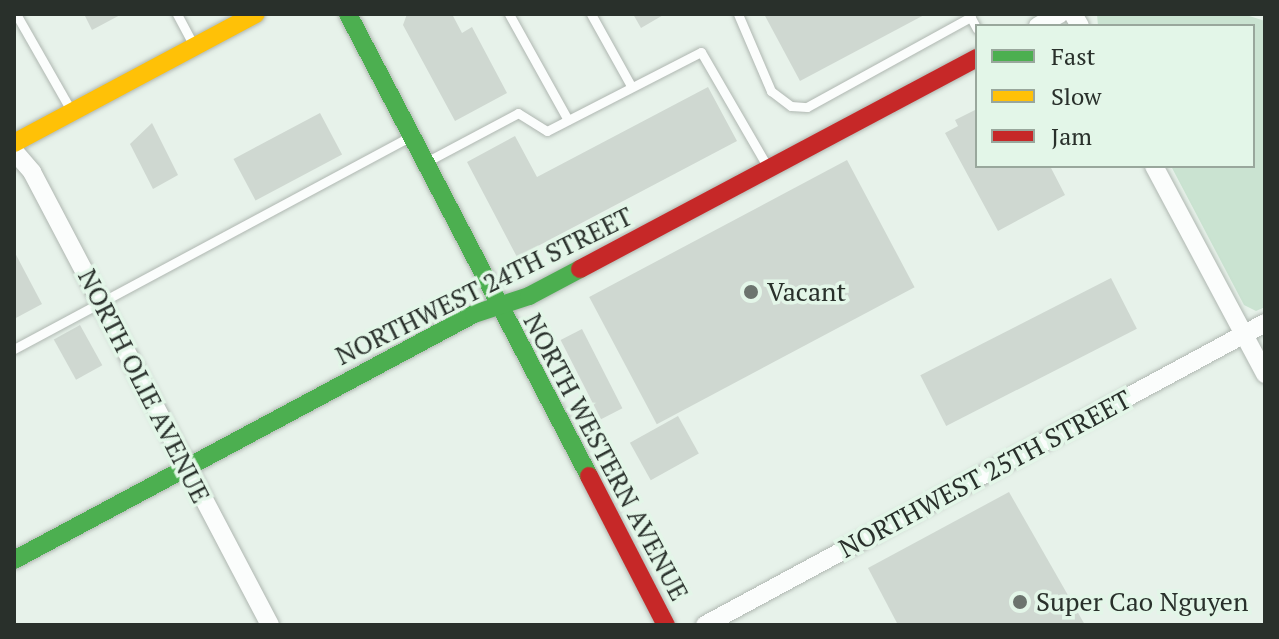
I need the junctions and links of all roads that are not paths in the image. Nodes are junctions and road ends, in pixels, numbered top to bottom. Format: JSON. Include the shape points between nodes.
{"nodes":[{"id":1,"x":16,"y":14,"type":"edge"},
{"id":2,"x":177,"y":14,"type":"edge"},
{"id":3,"x":256,"y":14,"type":"edge"},
{"id":4,"x":348,"y":14,"type":"edge"},
{"id":5,"x":509,"y":14,"type":"edge"},
{"id":6,"x":591,"y":14,"type":"edge"},
{"id":7,"x":738,"y":14,"type":"edge"},
{"id":8,"x":1060,"y":14,"type":"edge"},
{"id":9,"x":970,"y":15,"type":"edge"},
{"id":10,"x":1042,"y":24,"type":"edge"},
{"id":11,"x":194,"y":47,"type":"junction"},
{"id":12,"x":975,"y":59,"type":"edge"},
{"id":13,"x":631,"y":86,"type":"junction"},
{"id":14,"x":72,"y":112,"type":"junction"},
{"id":15,"x":568,"y":120,"type":"junction"},
{"id":16,"x":411,"y":136,"type":"junction"},
{"id":17,"x":14,"y":143,"type":"edge"},
{"id":18,"x":14,"y":151,"type":"edge"},
{"id":19,"x":425,"y":163,"type":"junction"},
{"id":20,"x":1155,"y":168,"type":"edge"},
{"id":21,"x":769,"y":169,"type":"junction"},
{"id":22,"x":101,"y":303,"type":"junction"},
{"id":23,"x":498,"y":306,"type":"junction"},
{"id":24,"x":1265,"y":323,"type":"edge"},
{"id":25,"x":1244,"y":334,"type":"junction"},
{"id":26,"x":14,"y":349,"type":"edge"},
{"id":27,"x":1265,"y":374,"type":"edge"},
{"id":28,"x":187,"y":468,"type":"junction"},
{"id":29,"x":14,"y":560,"type":"edge"},
{"id":30,"x":270,"y":625,"type":"edge"},
{"id":31,"x":666,"y":625,"type":"edge"},
{"id":32,"x":705,"y":625,"type":"edge"}],
"edges":[{"from":1,"to":14,"type":"lane"},
{"from":2,"to":11,"type":"lane"},
{"from":3,"to":11,"type":"street"},
{"from":4,"to":16,"type":"street","name":"NORTH WESTERN AVENUE"},
{"from":5,"to":15,"type":"lane"},
{"from":6,"to":13,"type":"lane"},
{"from":7,"to":9,"type":"lane","via":[[771,91],[791,106],[807,107]]},
{"from":8,"to":10,"type":"street"},
{"from":11,"to":14,"type":"street"},
{"from":12,"to":21,"type":"street","name":"NORTHWEST 24TH STREET"},
{"from":13,"to":15,"type":"lane"},
{"from":13,"to":21,"type":"lane","via":[[694,52],[707,55]]},
{"from":14,"to":17,"type":"street"},
{"from":15,"to":19,"type":"lane","via":[[547,131],[518,113]]},
{"from":16,"to":19,"type":"street","name":"NORTH WESTERN AVENUE"},
{"from":16,"to":22,"type":"lane"},
{"from":18,"to":22,"type":"street","name":"NORTH OLIE AVENUE","via":[[32,172]]},
{"from":19,"to":23,"type":"street","name":"NORTH WESTERN AVENUE"},
{"from":20,"to":25,"type":"street"},
{"from":21,"to":23,"type":"street","name":"NORTHWEST 24TH STREET","via":[[529,296]]},
{"from":22,"to":26,"type":"lane"},
{"from":22,"to":28,"type":"street","name":"NORTH OLIE AVENUE"},
{"from":23,"to":28,"type":"street","name":"NORTHWEST 24TH STREET"},
{"from":23,"to":31,"type":"street","name":"NORTH WESTERN AVENUE"},
{"from":24,"to":25,"type":"street","name":"NORTHWEST 25TH STREET"},
{"from":25,"to":27,"type":"street"},
{"from":25,"to":32,"type":"street","name":"NORTHWEST 25TH STREET"},
{"from":28,"to":29,"type":"street","name":"NORTHWEST 24TH STREET"},
{"from":28,"to":30,"type":"street","name":"NORTH OLIE AVENUE"}]}
